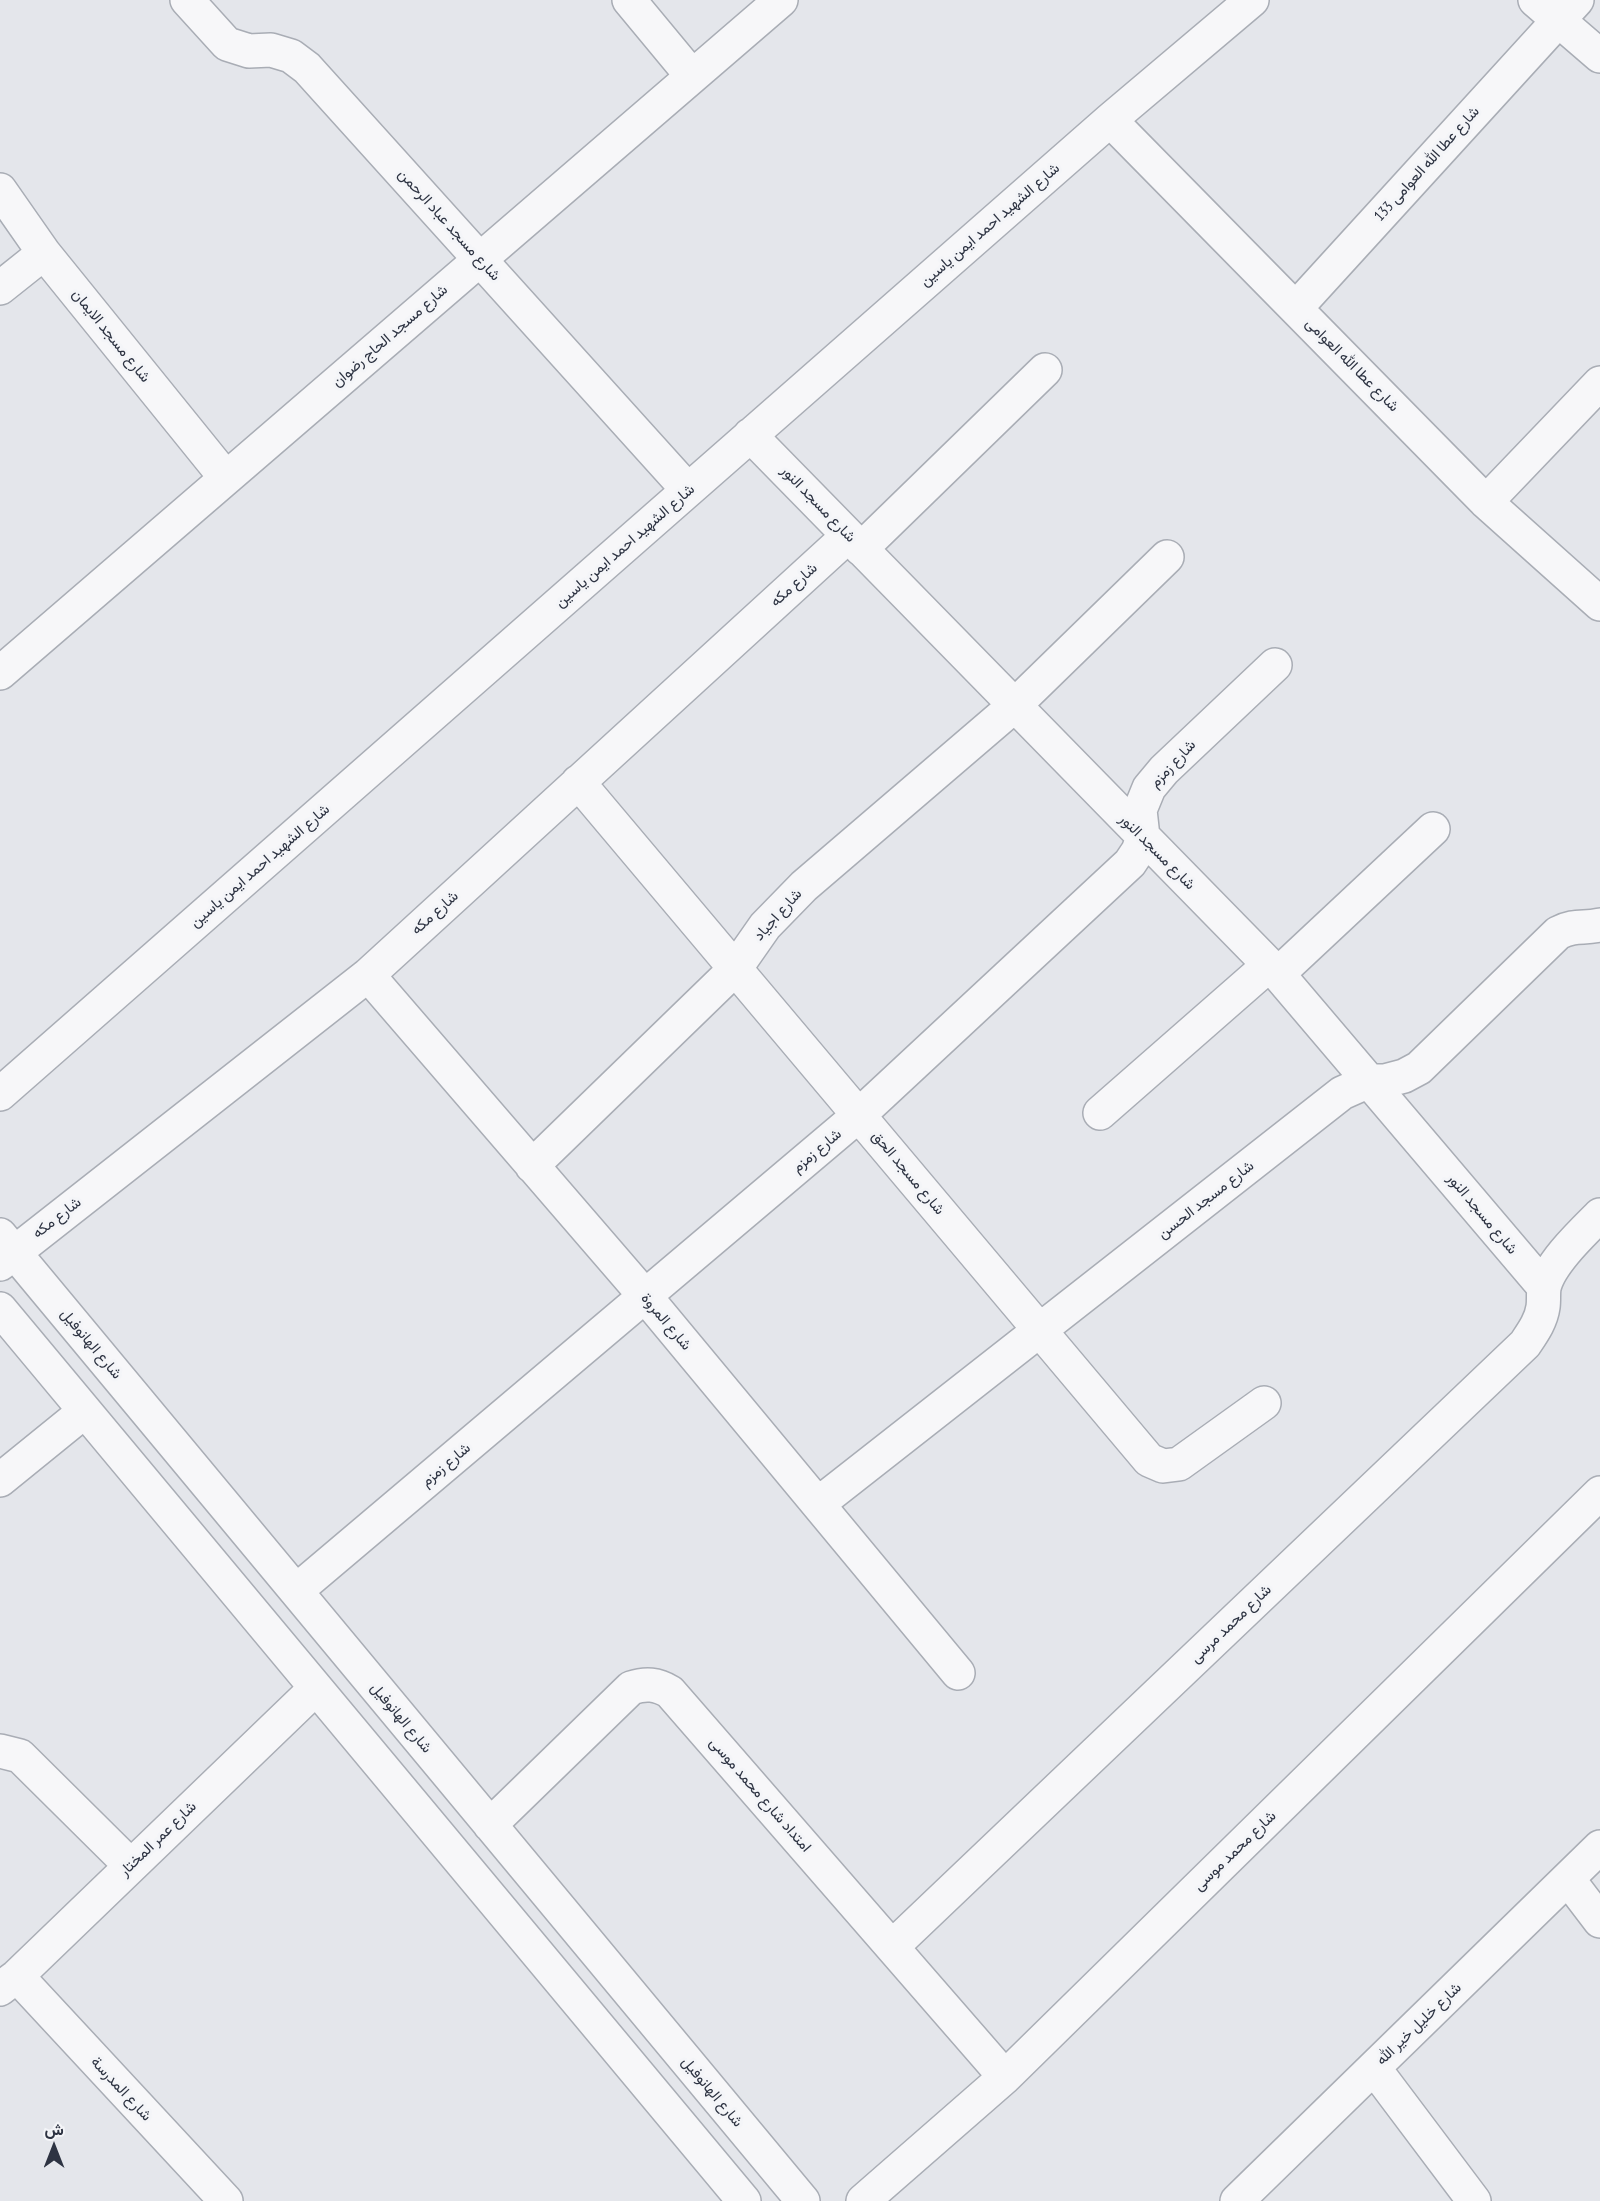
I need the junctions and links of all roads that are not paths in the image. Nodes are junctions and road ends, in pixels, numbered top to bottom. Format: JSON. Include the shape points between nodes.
{"nodes":[{"id":1,"x":187,"y":0,"type":"edge"},
{"id":2,"x":629,"y":0,"type":"edge"},
{"id":3,"x":781,"y":0,"type":"edge"},
{"id":4,"x":1252,"y":0,"type":"edge"},
{"id":5,"x":1557,"y":7,"type":"edge"},
{"id":6,"x":1600,"y":56,"type":"edge"},
{"id":7,"x":692,"y":76,"type":"junction"},
{"id":8,"x":1110,"y":120,"type":"junction"},
{"id":9,"x":0,"y":190,"type":"edge"},
{"id":10,"x":44,"y":253,"type":"junction"},
{"id":11,"x":480,"y":260,"type":"junction"},
{"id":12,"x":0,"y":288,"type":"edge"},
{"id":13,"x":1296,"y":308,"type":"junction"},
{"id":14,"x":1045,"y":369,"type":"dead end"},
{"id":15,"x":1600,"y":383,"type":"edge"},
{"id":16,"x":750,"y":435,"type":"junction"},
{"id":17,"x":226,"y":478,"type":"junction"},
{"id":18,"x":688,"y":490,"type":"junction"},
{"id":19,"x":1486,"y":502,"type":"junction"},
{"id":20,"x":855,"y":543,"type":"junction"},
{"id":21,"x":1167,"y":557,"type":"dead end"},
{"id":22,"x":1600,"y":604,"type":"edge"},
{"id":23,"x":1275,"y":665,"type":"dead end"},
{"id":24,"x":0,"y":673,"type":"edge"},
{"id":25,"x":1014,"y":706,"type":"junction"},
{"id":26,"x":578,"y":782,"type":"junction"},
{"id":27,"x":1433,"y":829,"type":"dead end"},
{"id":28,"x":1143,"y":837,"type":"junction"},
{"id":29,"x":1600,"y":924,"type":"edge"},
{"id":30,"x":735,"y":969,"type":"junction"},
{"id":31,"x":1273,"y":970,"type":"junction"},
{"id":32,"x":368,"y":975,"type":"junction"},
{"id":33,"x":1369,"y":1081,"type":"junction"},
{"id":34,"x":0,"y":1094,"type":"edge"},
{"id":35,"x":1100,"y":1113,"type":"dead end"},
{"id":36,"x":859,"y":1115,"type":"junction"},
{"id":37,"x":532,"y":1166,"type":"junction"},
{"id":38,"x":1600,"y":1215,"type":"edge"},
{"id":39,"x":5,"y":1250,"type":"edge"},
{"id":40,"x":1544,"y":1287,"type":"junction"},
{"id":41,"x":645,"y":1296,"type":"junction"},
{"id":42,"x":0,"y":1309,"type":"edge"},
{"id":43,"x":1040,"y":1330,"type":"junction"},
{"id":44,"x":1264,"y":1403,"type":"dead end"},
{"id":45,"x":85,"y":1411,"type":"junction"},
{"id":46,"x":0,"y":1480,"type":"edge"},
{"id":47,"x":1600,"y":1493,"type":"edge"},
{"id":48,"x":818,"y":1504,"type":"junction"},
{"id":49,"x":296,"y":1591,"type":"junction"},
{"id":50,"x":958,"y":1673,"type":"dead end"},
{"id":51,"x":316,"y":1688,"type":"junction"},
{"id":52,"x":0,"y":1751,"type":"edge"},
{"id":53,"x":490,"y":1825,"type":"junction"},
{"id":54,"x":1600,"y":1848,"type":"edge"},
{"id":55,"x":131,"y":1866,"type":"junction"},
{"id":56,"x":1568,"y":1879,"type":"junction"},
{"id":57,"x":1600,"y":1921,"type":"edge"},
{"id":58,"x":892,"y":1947,"type":"junction"},
{"id":59,"x":8,"y":1983,"type":"edge"},
{"id":60,"x":1374,"y":2068,"type":"junction"},
{"id":61,"x":1005,"y":2077,"type":"junction"},
{"id":62,"x":226,"y":2201,"type":"edge"},
{"id":63,"x":744,"y":2201,"type":"edge"},
{"id":64,"x":803,"y":2201,"type":"edge"},
{"id":65,"x":863,"y":2201,"type":"edge"},
{"id":66,"x":1238,"y":2201,"type":"edge"},
{"id":67,"x":1474,"y":2201,"type":"edge"}],
"edges":[{"from":1,"to":11,"type":"street","name":"شارع مسجد عباد الرحمن","via":[[227,44],[291,56],[307,68]]},
{"from":2,"to":7,"type":"street"},
{"from":3,"to":7,"type":"street","name":"شارع مسجد الحاج رضوان"},
{"from":4,"to":8,"type":"street","name":"شارع الشهيد احمد ايمن ياسين"},
{"from":5,"to":6,"type":"street"},
{"from":5,"to":13,"type":"street","name":"شارع عطا الله العوامى 133"},
{"from":7,"to":11,"type":"street","name":"شارع مسجد الحاج رضوان"},
{"from":8,"to":13,"type":"street","name":"شارع عطا الله العوامى"},
{"from":8,"to":16,"type":"street","name":"شارع الشهيد احمد ايمن ياسين"},
{"from":9,"to":10,"type":"street","name":"شارع مسجد الايمان"},
{"from":10,"to":12,"type":"street"},
{"from":10,"to":17,"type":"street","name":"شارع مسجد الايمان"},
{"from":11,"to":17,"type":"street","name":"شارع مسجد الحاج رضوان"},
{"from":11,"to":18,"type":"street","name":"شارع مسجد عباد الرحمن"},
{"from":13,"to":19,"type":"street","name":"شارع عطا الله العوامى"},
{"from":14,"to":20,"type":"street","name":"شارع مكه"},
{"from":15,"to":19,"type":"street"},
{"from":16,"to":18,"type":"street","name":"شارع الشهيد احمد ايمن ياسين"},
{"from":16,"to":20,"type":"street","name":"شارع مسجد النور"},
{"from":17,"to":24,"type":"street","name":"شارع مسجد الحاج رضوان"},
{"from":18,"to":34,"type":"street","name":"شارع الشهيد احمد ايمن ياسين"},
{"from":19,"to":22,"type":"street","name":"شارع عطا الله العوامى"},
{"from":20,"to":25,"type":"street","name":"شارع مسجد النور"},
{"from":20,"to":26,"type":"street","name":"شارع مكه"},
{"from":21,"to":25,"type":"street","name":"شارع اجياد"},
{"from":23,"to":28,"type":"street","name":"شارع زمزم","via":[[1149,788],[1140,810]]},
{"from":25,"to":28,"type":"street","name":"شارع مسجد النور"},
{"from":25,"to":30,"type":"street","name":"شارع اجياد","via":[[804,886],[765,926]]},
{"from":26,"to":30,"type":"street","name":"شارع مسجد الحق"},
{"from":26,"to":32,"type":"street","name":"شارع مكه"},
{"from":27,"to":31,"type":"street"},
{"from":28,"to":31,"type":"street","name":"شارع مسجد النور"},
{"from":28,"to":36,"type":"street","name":"شارع زمزم","via":[[1130,863]]},
{"from":29,"to":33,"type":"street","name":"شارع مسجد الحسن","via":[[1558,933],[1419,1068],[1385,1081]]},
{"from":30,"to":36,"type":"street","name":"شارع مسجد الحق"},
{"from":30,"to":37,"type":"street","name":"شارع اجياد"},
{"from":31,"to":33,"type":"street","name":"شارع مسجد النور"},
{"from":31,"to":35,"type":"street"},
{"from":32,"to":37,"type":"street","name":"شارع المروة"},
{"from":32,"to":39,"type":"street","name":"شارع مكه"},
{"from":33,"to":40,"type":"street","name":"شارع مسجد النور"},
{"from":33,"to":43,"type":"street","name":"شارع مسجد الحسن","via":[[1342,1093]]},
{"from":36,"to":41,"type":"street","name":"شارع زمزم"},
{"from":36,"to":43,"type":"street","name":"شارع مسجد الحق"},
{"from":37,"to":41,"type":"street","name":"شارع المروة"},
{"from":38,"to":40,"type":"street","via":[[1559,1260]]},
{"from":39,"to":49,"type":"street","name":"شارع الهانوفيل"},
{"from":40,"to":58,"type":"street","name":"شارع محمد مرسى","via":[[1543,1308],[1525,1344]]},
{"from":41,"to":48,"type":"street","name":"شارع المروة"},
{"from":41,"to":49,"type":"street","name":"شارع زمزم"},
{"from":42,"to":45,"type":"street"},
{"from":43,"to":44,"type":"street","name":"شارع مسجد الحق","via":[[1149,1460],[1163,1466],[1179,1464]]},
{"from":43,"to":48,"type":"street","name":"شارع مسجد الحسن"},
{"from":45,"to":46,"type":"street"},
{"from":45,"to":51,"type":"street"},
{"from":47,"to":61,"type":"street","name":"شارع محمد موسى"},
{"from":48,"to":50,"type":"street","name":"شارع المروة"},
{"from":49,"to":53,"type":"street","name":"شارع الهانوفيل"},
{"from":51,"to":55,"type":"street","name":"شارع عمر المختار"},
{"from":51,"to":63,"type":"street"},
{"from":52,"to":55,"type":"street","via":[[20,1756]]},
{"from":53,"to":58,"type":"street","name":"امتداد شارع محمد موسى","via":[[632,1688],[661,1686]]},
{"from":53,"to":64,"type":"street","name":"شارع الهانوفيل"},
{"from":54,"to":56,"type":"street","name":"شارع خليل خير الله"},
{"from":55,"to":59,"type":"street","name":"شارع عمر المختار"},
{"from":56,"to":57,"type":"street"},
{"from":56,"to":60,"type":"street","name":"شارع خليل خير الله"},
{"from":58,"to":61,"type":"street","name":"امتداد شارع محمد موسى"},
{"from":59,"to":62,"type":"street","name":"شارع المدرسة"},
{"from":60,"to":66,"type":"street","name":"شارع خليل خير الله"},
{"from":60,"to":67,"type":"street"},
{"from":61,"to":65,"type":"street","name":"شارع محمد موسى"}]}
